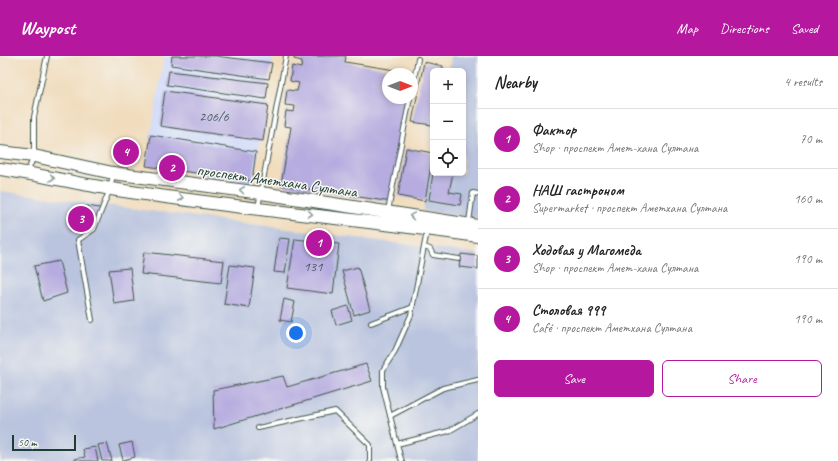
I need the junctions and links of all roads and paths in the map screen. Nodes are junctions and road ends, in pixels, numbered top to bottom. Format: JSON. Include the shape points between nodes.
{"nodes":[{"id":1,"x":47,"y":56,"type":"edge"},
{"id":2,"x":286,"y":56,"type":"edge"},
{"id":3,"x":418,"y":59,"type":"dead end"},
{"id":4,"x":416,"y":68,"type":"edge"},
{"id":5,"x":409,"y":104,"type":"edge"},
{"id":6,"x":0,"y":152,"type":"edge"},
{"id":7,"x":34,"y":156,"type":"junction"},
{"id":8,"x":0,"y":169,"type":"edge"},
{"id":9,"x":27,"y":173,"type":"junction"},
{"id":10,"x":113,"y":173,"type":"junction"},
{"id":11,"x":110,"y":189,"type":"junction"},
{"id":12,"x":261,"y":193,"type":"junction"},
{"id":13,"x":478,"y":194,"type":"edge"},
{"id":14,"x":258,"y":208,"type":"junction"},
{"id":15,"x":387,"y":218,"type":"junction"},
{"id":16,"x":428,"y":224,"type":"junction"},
{"id":17,"x":473,"y":231,"type":"edge"},
{"id":18,"x":424,"y":247,"type":"junction"},
{"id":19,"x":459,"y":259,"type":"dead end"},
{"id":20,"x":413,"y":307,"type":"junction"},
{"id":21,"x":92,"y":320,"type":"dead end"},
{"id":22,"x":371,"y":324,"type":"dead end"},
{"id":23,"x":478,"y":380,"type":"edge"},
{"id":24,"x":478,"y":414,"type":"edge"},
{"id":25,"x":390,"y":416,"type":"junction"},
{"id":26,"x":258,"y":428,"type":"dead end"},
{"id":27,"x":397,"y":444,"type":"junction"},
{"id":28,"x":370,"y":461,"type":"edge"},
{"id":29,"x":402,"y":461,"type":"edge"}],
"edges":[{"from":1,"to":7,"type":"lane","via":[[34,117]]},
{"from":2,"to":12,"type":"lane"},
{"from":3,"to":4,"type":"lane"},
{"from":5,"to":15,"type":"lane"},
{"from":6,"to":7,"type":"main road","name":"проспект Аметхана Султана"},
{"from":7,"to":9,"type":"lane"},
{"from":7,"to":10,"type":"main road","name":"проспект Аметхана Султана"},
{"from":8,"to":9,"type":"main road"},
{"from":9,"to":11,"type":"main road","one_way":true},
{"from":10,"to":11,"type":"lane"},
{"from":12,"to":10,"type":"main road","name":"проспект Аметхана Султана","one_way":true},
{"from":11,"to":14,"type":"main road","one_way":true},
{"from":11,"to":21,"type":"lane","via":[[94,229],[78,240]]},
{"from":12,"to":14,"type":"lane"},
{"from":12,"to":15,"type":"main road","name":"проспект Аметхана Султана"},
{"from":13,"to":17,"type":"lane","via":[[473,193]]},
{"from":14,"to":15,"type":"main road","one_way":true},
{"from":15,"to":16,"type":"main road"},
{"from":16,"to":17,"type":"main road"},
{"from":16,"to":18,"type":"lane"},
{"from":18,"to":19,"type":"lane","via":[[433,255]]},
{"from":18,"to":20,"type":"lane"},
{"from":20,"to":22,"type":"lane"},
{"from":20,"to":25,"type":"lane","via":[[395,351],[383,370],[383,387]]},
{"from":23,"to":25,"type":"lane","via":[[443,388]]},
{"from":24,"to":27,"type":"lane","via":[[449,431]]},
{"from":25,"to":27,"type":"lane"},
{"from":26,"to":28,"type":"lane","via":[[335,411],[370,445]]},
{"from":27,"to":29,"type":"lane"}]}
